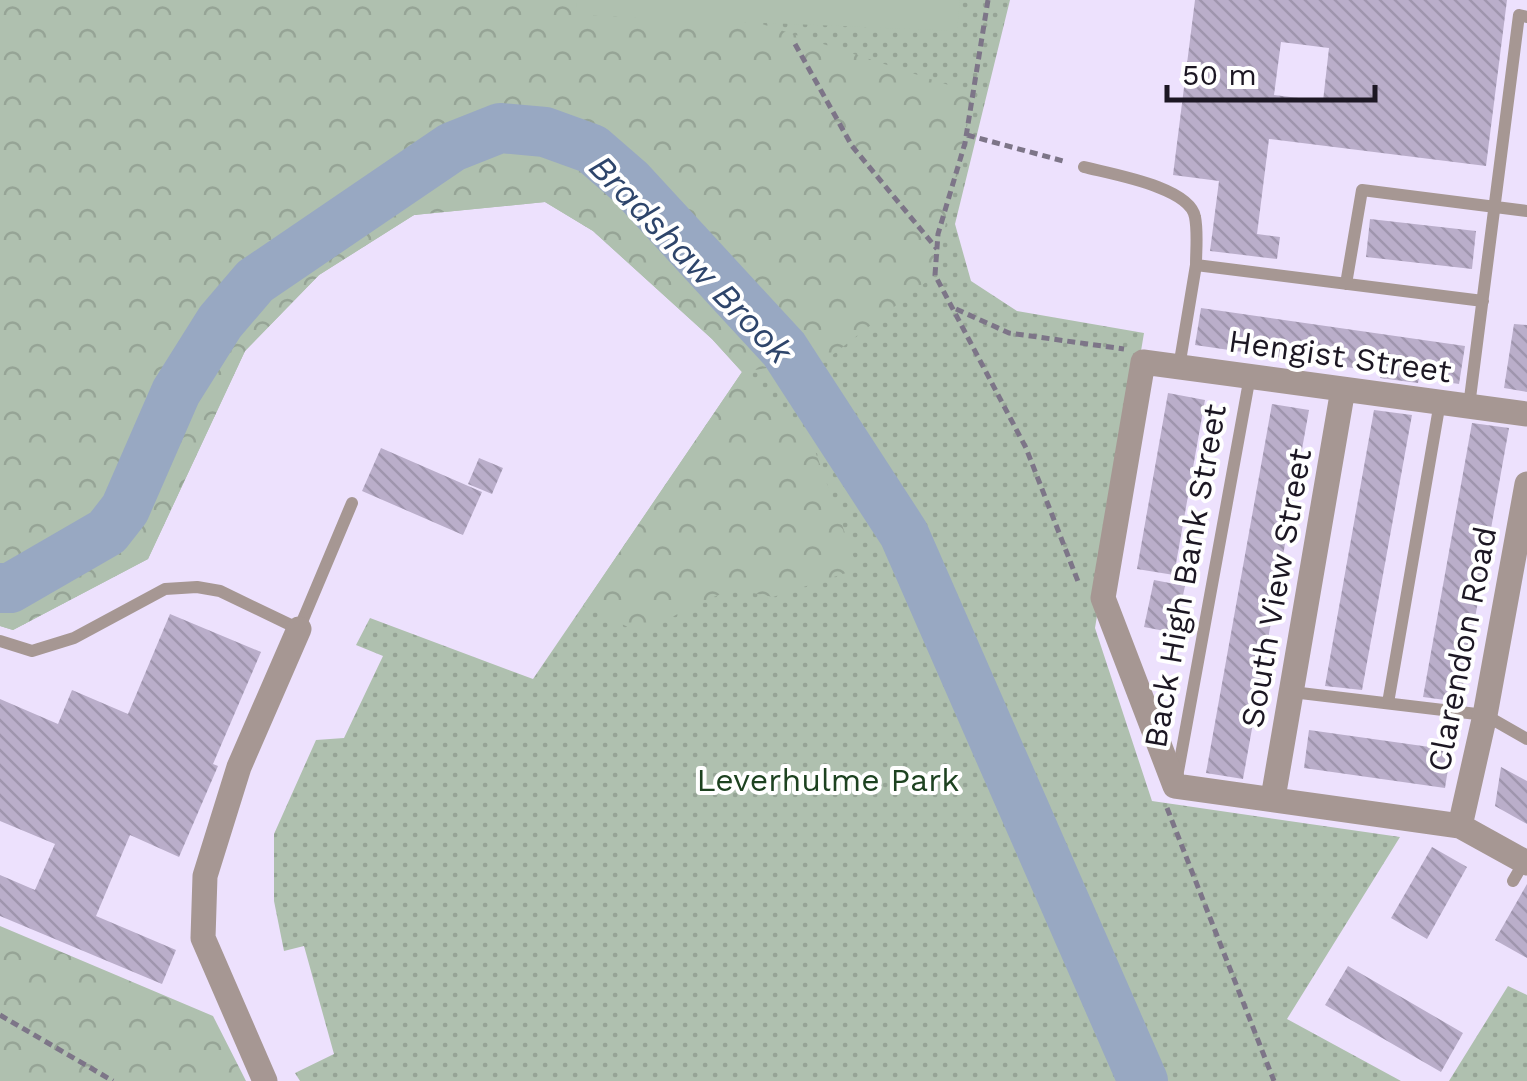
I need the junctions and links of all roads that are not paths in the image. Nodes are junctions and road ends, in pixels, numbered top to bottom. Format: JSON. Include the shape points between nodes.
{"nodes":[{"id":1,"x":1527,"y":17,"type":"edge"},
{"id":2,"x":1084,"y":167,"type":"road end"},
{"id":3,"x":1494,"y":206,"type":"junction"},
{"id":4,"x":1527,"y":211,"type":"edge"},
{"id":5,"x":1196,"y":265,"type":"junction"},
{"id":6,"x":1346,"y":284,"type":"junction"},
{"id":7,"x":1482,"y":301,"type":"junction"},
{"id":8,"x":1179,"y":367,"type":"junction"},
{"id":9,"x":1250,"y":376,"type":"junction"},
{"id":10,"x":1343,"y":389,"type":"junction"},
{"id":11,"x":1440,"y":402,"type":"junction"},
{"id":12,"x":1469,"y":406,"type":"junction"},
{"id":13,"x":1527,"y":414,"type":"edge"},
{"id":14,"x":1527,"y":484,"type":"edge"},
{"id":15,"x":352,"y":502,"type":"dead end"},
{"id":16,"x":299,"y":628,"type":"junction"},
{"id":17,"x":0,"y":641,"type":"edge"},
{"id":18,"x":1292,"y":692,"type":"junction"},
{"id":19,"x":1388,"y":703,"type":"junction"},
{"id":20,"x":1485,"y":715,"type":"junction"},
{"id":21,"x":1527,"y":739,"type":"edge"},
{"id":22,"x":1175,"y":786,"type":"junction"},
{"id":23,"x":1274,"y":798,"type":"junction"},
{"id":24,"x":1460,"y":826,"type":"junction"},
{"id":25,"x":1521,"y":869,"type":"edge"},
{"id":26,"x":265,"y":1081,"type":"edge"}],
"edges":[{"from":1,"to":3,"type":"lane","via":[[1518,16]]},
{"from":2,"to":5,"type":"lane","via":[[1186,200],[1196,214]]},
{"from":3,"to":4,"type":"lane"},
{"from":3,"to":6,"type":"lane","via":[[1362,190]]},
{"from":3,"to":7,"type":"lane"},
{"from":5,"to":6,"type":"lane"},
{"from":5,"to":8,"type":"lane"},
{"from":6,"to":7,"type":"lane"},
{"from":7,"to":12,"type":"lane"},
{"from":8,"to":9,"type":"street","name":"Hengist Street"},
{"from":8,"to":22,"type":"street","name":"Hengist Street","via":[[1144,362],[1104,598]]},
{"from":9,"to":10,"type":"street","name":"Hengist Street"},
{"from":9,"to":22,"type":"lane","name":"Back High Bank Street"},
{"from":10,"to":11,"type":"street","name":"Hengist Street"},
{"from":10,"to":18,"type":"street","name":"South View Street"},
{"from":11,"to":12,"type":"street","name":"Hengist Street"},
{"from":11,"to":19,"type":"lane"},
{"from":12,"to":13,"type":"street","name":"Hengist Street"},
{"from":14,"to":20,"type":"street","name":"Clarendon Road"},
{"from":15,"to":16,"type":"lane"},
{"from":16,"to":17,"type":"lane","via":[[220,590],[197,587],[165,590],[74,638],[32,651]]},
{"from":16,"to":26,"type":"street","via":[[239,767],[205,876],[203,938]]},
{"from":18,"to":19,"type":"lane"},
{"from":18,"to":23,"type":"street","name":"South View Street"},
{"from":19,"to":20,"type":"lane"},
{"from":20,"to":21,"type":"lane"},
{"from":20,"to":24,"type":"street","name":"Clarendon Road"},
{"from":22,"to":23,"type":"street"},
{"from":23,"to":24,"type":"street"},
{"from":24,"to":25,"type":"street"}]}
